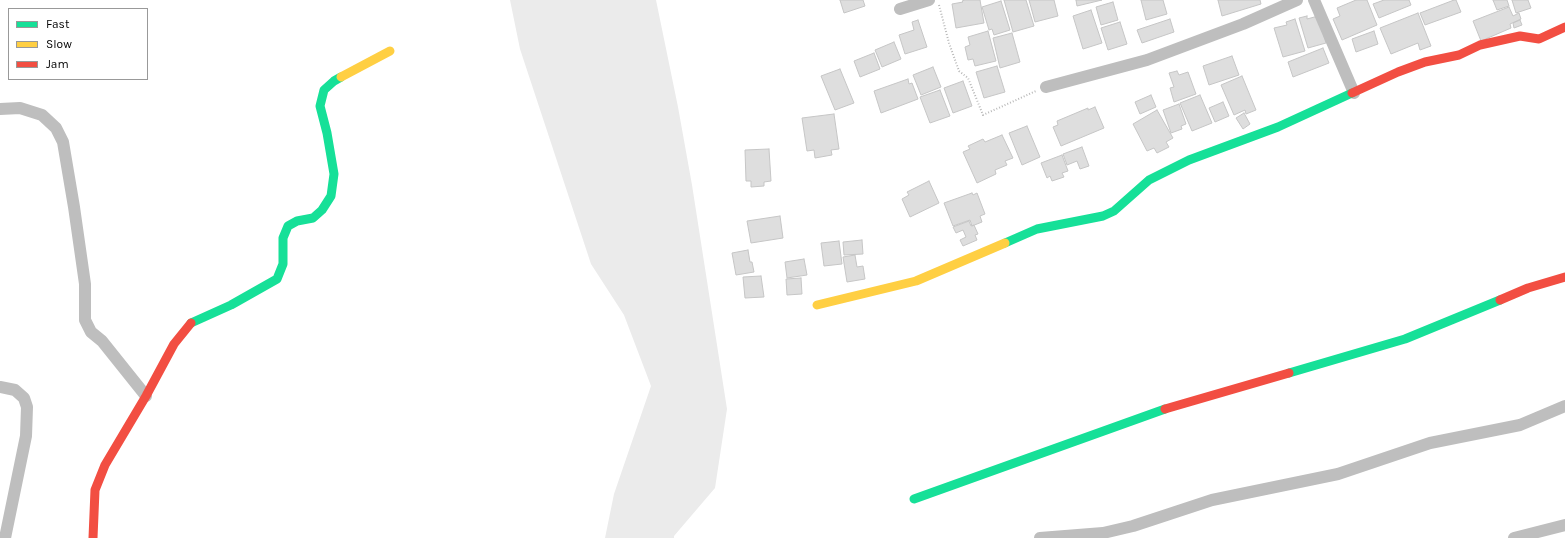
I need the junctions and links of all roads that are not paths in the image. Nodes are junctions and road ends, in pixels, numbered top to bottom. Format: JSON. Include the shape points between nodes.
{"nodes":[{"id":1,"x":929,"y":0,"type":"edge"},
{"id":2,"x":1297,"y":0,"type":"edge"},
{"id":3,"x":1314,"y":0,"type":"edge"},
{"id":4,"x":900,"y":9,"type":"dead end"},
{"id":5,"x":1565,"y":27,"type":"edge"},
{"id":6,"x":390,"y":51,"type":"dead end"},
{"id":7,"x":1046,"y":87,"type":"road end"},
{"id":8,"x":1354,"y":93,"type":"junction"},
{"id":9,"x":0,"y":109,"type":"edge"},
{"id":10,"x":1565,"y":277,"type":"edge"},
{"id":11,"x":817,"y":304,"type":"dead end"},
{"id":12,"x":0,"y":387,"type":"edge"},
{"id":13,"x":146,"y":396,"type":"junction"},
{"id":14,"x":1565,"y":406,"type":"edge"},
{"id":15,"x":914,"y":499,"type":"dead end"},
{"id":16,"x":1565,"y":525,"type":"edge"},
{"id":17,"x":5,"y":538,"type":"edge"},
{"id":18,"x":93,"y":538,"type":"edge"},
{"id":19,"x":1040,"y":538,"type":"edge"},
{"id":20,"x":1514,"y":538,"type":"edge"}],
"edges":[{"from":1,"to":4,"type":"street"},
{"from":2,"to":7,"type":"street","via":[[1243,24],[1147,60]]},
{"from":3,"to":8,"type":"street"},
{"from":5,"to":8,"type":"street","via":[[1539,39],[1520,36],[1480,45],[1459,55],[1425,62]]},
{"from":6,"to":13,"type":"street","via":[[334,81],[324,90],[320,106],[334,174],[331,196],[313,218],[297,221],[288,226],[283,238],[283,264],[277,279],[231,305],[192,321],[174,344]]},
{"from":8,"to":11,"type":"street","via":[[1278,127],[1189,160],[1149,180],[1124,204],[1104,216],[1037,229],[916,282]]},
{"from":9,"to":13,"type":"street","via":[[20,108],[42,115],[56,128],[63,142],[74,207],[85,284],[85,320],[91,332],[102,341]]},
{"from":10,"to":15,"type":"street","via":[[1528,288],[1405,339],[1167,408]]},
{"from":12,"to":17,"type":"street","via":[[15,390],[24,398],[27,407],[26,436]]},
{"from":13,"to":18,"type":"street","via":[[105,465],[95,490]]},
{"from":14,"to":19,"type":"street","via":[[1520,425],[1430,443],[1338,474],[1212,500],[1133,526],[1103,533]]},
{"from":16,"to":20,"type":"street"}]}
